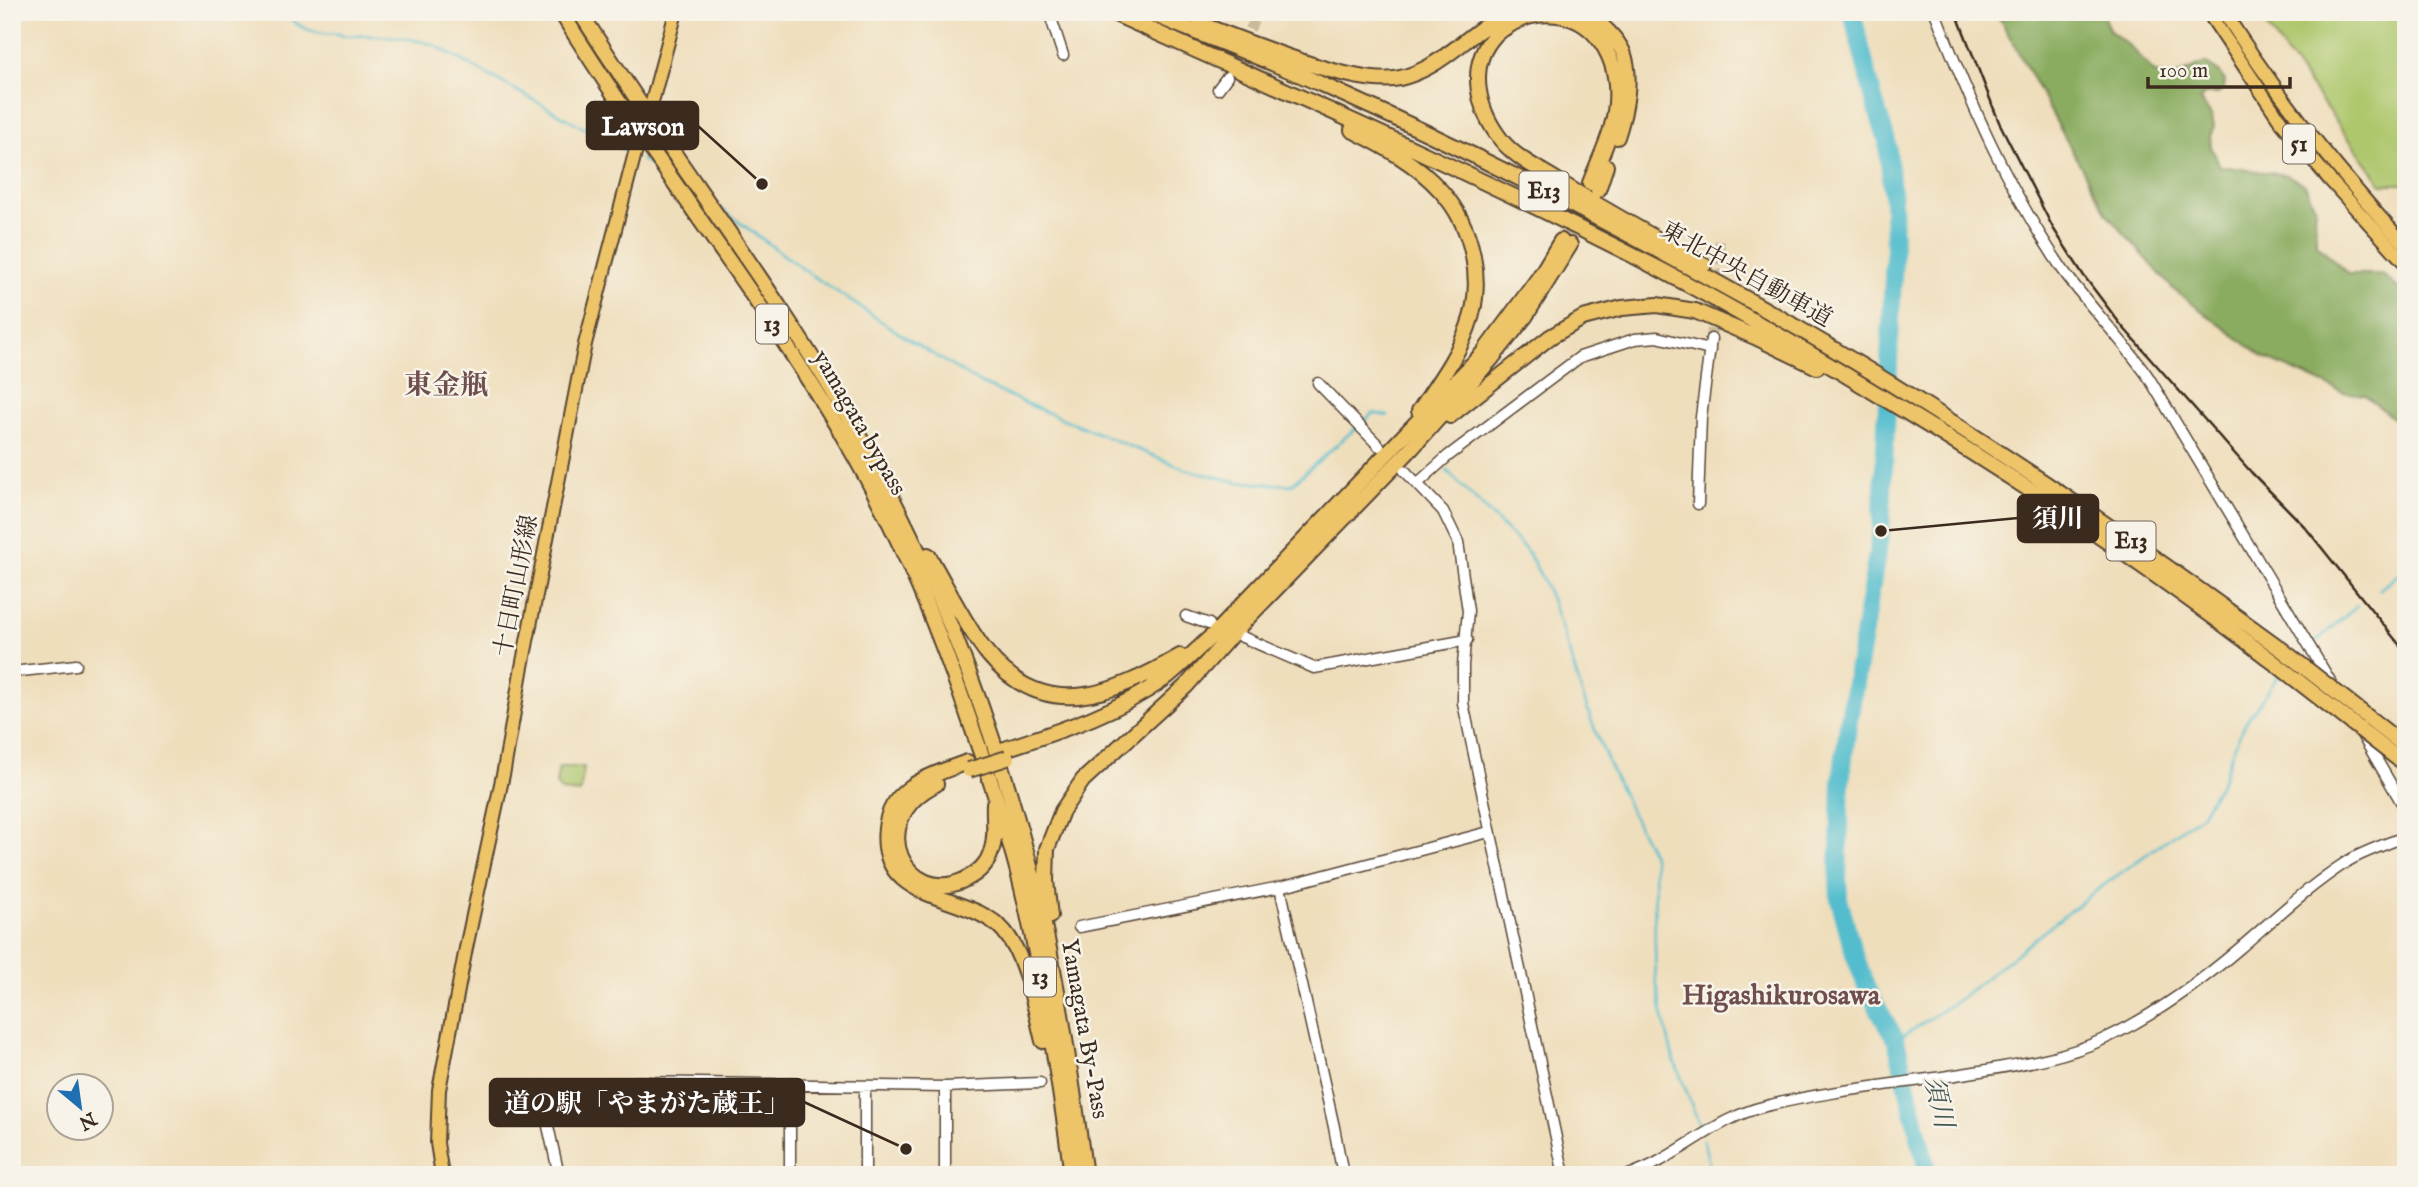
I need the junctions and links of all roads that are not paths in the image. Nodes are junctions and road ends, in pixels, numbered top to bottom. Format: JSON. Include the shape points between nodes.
{"nodes":[{"id":1,"x":561,"y":12,"type":"edge"},
{"id":2,"x":580,"y":12,"type":"edge"},
{"id":3,"x":676,"y":12,"type":"edge"},
{"id":4,"x":1049,"y":12,"type":"edge"},
{"id":5,"x":1110,"y":12,"type":"edge"},
{"id":6,"x":1148,"y":12,"type":"edge"},
{"id":7,"x":1166,"y":12,"type":"edge"},
{"id":8,"x":1509,"y":12,"type":"edge"},
{"id":9,"x":1586,"y":12,"type":"edge"},
{"id":10,"x":1935,"y":12,"type":"edge"},
{"id":11,"x":2208,"y":12,"type":"edge"},
{"id":12,"x":2224,"y":12,"type":"edge"},
{"id":13,"x":1063,"y":55,"type":"dead end"},
{"id":14,"x":1227,"y":77,"type":"tunnel mouth"},
{"id":15,"x":1218,"y":89,"type":"dead end"},
{"id":16,"x":648,"y":117,"type":"junction"},
{"id":17,"x":640,"y":134,"type":"junction"},
{"id":18,"x":2406,"y":246,"type":"edge"},
{"id":19,"x":2406,"y":264,"type":"edge"},
{"id":20,"x":1763,"y":303,"type":"junction"},
{"id":21,"x":1757,"y":330,"type":"junction"},
{"id":22,"x":1711,"y":339,"type":"tunnel mouth"},
{"id":23,"x":1710,"y":350,"type":"junction"},
{"id":24,"x":1318,"y":383,"type":"dead end"},
{"id":25,"x":1400,"y":438,"type":"junction"},
{"id":26,"x":1379,"y":446,"type":"dead end"},
{"id":27,"x":1974,"y":446,"type":"junction"},
{"id":28,"x":1411,"y":449,"type":"junction"},
{"id":29,"x":874,"y":464,"type":"junction"},
{"id":30,"x":1404,"y":470,"type":"dead end"},
{"id":31,"x":1418,"y":484,"type":"junction"},
{"id":32,"x":1698,"y":504,"type":"dead end"},
{"id":33,"x":1186,"y":616,"type":"dead end"},
{"id":34,"x":1210,"y":630,"type":"junction"},
{"id":35,"x":1237,"y":635,"type":"junction"},
{"id":36,"x":1466,"y":640,"type":"junction"},
{"id":37,"x":2276,"y":655,"type":"junction"},
{"id":38,"x":76,"y":665,"type":"dead end"},
{"id":39,"x":12,"y":672,"type":"edge"},
{"id":40,"x":2406,"y":747,"type":"edge"},
{"id":41,"x":1005,"y":754,"type":"junction"},
{"id":42,"x":2406,"y":765,"type":"edge"},
{"id":43,"x":968,"y":766,"type":"junction"},
{"id":44,"x":995,"y":793,"type":"junction"},
{"id":45,"x":2406,"y":810,"type":"edge"},
{"id":46,"x":1489,"y":832,"type":"junction"},
{"id":47,"x":2406,"y":836,"type":"edge"},
{"id":48,"x":1280,"y":887,"type":"junction"},
{"id":49,"x":1079,"y":928,"type":"dead end"},
{"id":50,"x":1070,"y":1069,"type":"junction"},
{"id":51,"x":790,"y":1083,"type":"junction"},
{"id":52,"x":1040,"y":1083,"type":"dead end"},
{"id":53,"x":865,"y":1087,"type":"junction"},
{"id":54,"x":945,"y":1087,"type":"junction"},
{"id":55,"x":1066,"y":1134,"type":"junction"},
{"id":56,"x":442,"y":1175,"type":"edge"},
{"id":57,"x":559,"y":1175,"type":"edge"},
{"id":58,"x":790,"y":1175,"type":"edge"},
{"id":59,"x":865,"y":1175,"type":"edge"},
{"id":60,"x":945,"y":1175,"type":"edge"},
{"id":61,"x":1072,"y":1175,"type":"edge"},
{"id":62,"x":1085,"y":1175,"type":"edge"},
{"id":63,"x":1343,"y":1175,"type":"edge"},
{"id":64,"x":1564,"y":1175,"type":"edge"},
{"id":65,"x":1629,"y":1175,"type":"edge"}],
"edges":[{"from":1,"to":17,"type":"highway","name":"yamagata bypass","number":"13"},
{"from":2,"to":16,"type":"highway","name":"yamagata bypass","number":"13"},
{"from":3,"to":16,"type":"main road","name":"十日町山形線"},
{"from":4,"to":13,"type":"street"},
{"from":5,"to":21,"type":"highway","name":"東北中央自動車道","number":"E13","via":[[1458,168],[1663,271]]},
{"from":5,"to":25,"type":"highway","via":[[1165,44],[1318,112],[1379,145],[1419,170],[1452,206],[1467,236],[1476,270],[1471,316],[1450,363]]},
{"from":6,"to":20,"type":"highway","name":"東北中央自動車道","number":"E13","via":[[1427,133]]},
{"from":7,"to":8,"type":"highway","via":[[1335,72],[1398,79],[1429,67],[1487,22]]},
{"from":9,"to":20,"type":"highway","via":[[1606,28],[1623,52],[1628,82],[1623,120],[1594,186],[1612,127],[1616,78],[1609,53],[1593,32],[1570,17],[1546,13],[1521,18],[1496,34],[1480,61],[1478,89],[1486,117],[1503,142],[1522,158]]},
{"from":10,"to":45,"type":"street","via":[[1979,122],[2044,240],[2149,378]]},
{"from":11,"to":19,"type":"main road","number":"51","via":[[2282,123]]},
{"from":12,"to":18,"type":"main road","number":"51","via":[[2307,131]]},
{"from":14,"to":15,"type":"street"},
{"from":16,"to":17,"type":"main road","name":"十日町山形線"},
{"from":16,"to":29,"type":"highway","name":"yamagata bypass","number":"13","via":[[751,266]]},
{"from":17,"to":44,"type":"highway","name":"yamagata bypass","number":"13","via":[[796,359],[895,532],[948,656]]},
{"from":17,"to":56,"type":"main road","name":"十日町山形線","via":[[585,344],[466,948],[439,1090],[436,1143]]},
{"from":20,"to":27,"type":"highway","name":"東北中央自動車道","number":"E13"},
{"from":21,"to":27,"type":"highway","number":"E13"},
{"from":21,"to":28,"type":"highway","via":[[1657,305],[1583,318],[1550,337]]},
{"from":22,"to":23,"type":"street"},
{"from":23,"to":31,"type":"street","via":[[1657,337],[1635,339],[1580,357],[1448,456]]},
{"from":23,"to":32,"type":"street","via":[[1701,416]]},
{"from":24,"to":26,"type":"street"},
{"from":25,"to":28,"type":"highway","via":[[1484,352],[1566,243],[1525,317]]},
{"from":25,"to":34,"type":"highway"},
{"from":27,"to":37,"type":"highway","number":"E13"},
{"from":28,"to":35,"type":"highway"},
{"from":29,"to":34,"type":"highway","via":[[985,650],[1023,686],[1073,697],[1106,691],[1149,673]]},
{"from":29,"to":50,"type":"highway","name":"yamagata bypass","number":"13","via":[[950,621],[1003,771],[1034,884]]},
{"from":30,"to":31,"type":"street"},
{"from":31,"to":36,"type":"street","via":[[1443,511],[1458,542],[1468,611]]},
{"from":33,"to":34,"type":"street"},
{"from":34,"to":41,"type":"highway","via":[[1164,678],[1129,700],[1092,720]]},
{"from":35,"to":36,"type":"street","via":[[1314,668]]},
{"from":35,"to":41,"type":"highway","via":[[1114,717]]},
{"from":35,"to":50,"type":"highway","via":[[1083,780],[1062,811],[1047,849],[1051,923],[1071,1033]]},
{"from":36,"to":46,"type":"street","via":[[1463,703]]},
{"from":37,"to":40,"type":"highway","number":"E13","bridge":true},
{"from":37,"to":42,"type":"highway","number":"E13","bridge":true},
{"from":38,"to":39,"type":"street"},
{"from":41,"to":43,"type":"highway"},
{"from":43,"to":44,"type":"highway","via":[[919,793],[907,806],[898,822],[896,847],[906,867],[937,885],[957,884],[976,874],[995,838]]},
{"from":43,"to":55,"type":"highway","via":[[910,786],[898,797],[886,824],[887,852],[907,882],[927,895],[989,919],[1004,931],[1024,967]]},
{"from":44,"to":55,"type":"highway","name":"Yamagata By-Pass","number":"13","via":[[1022,888]]},
{"from":46,"to":48,"type":"street"},
{"from":46,"to":64,"type":"street"},
{"from":47,"to":65,"type":"street","via":[[2350,860],[2317,882],[2193,986],[2101,1040],[2005,1067],[1762,1107],[1696,1136]]},
{"from":48,"to":49,"type":"street"},
{"from":48,"to":63,"type":"street"},
{"from":50,"to":62,"type":"highway","name":"Yamagata By-Pass","number":"13"},
{"from":51,"to":53,"type":"street"},
{"from":51,"to":57,"type":"street","via":[[637,1082],[604,1095],[544,1104]]},
{"from":51,"to":58,"type":"street"},
{"from":52,"to":54,"type":"street"},
{"from":53,"to":54,"type":"street"},
{"from":53,"to":59,"type":"street"},
{"from":54,"to":60,"type":"street"},
{"from":55,"to":61,"type":"highway","name":"Yamagata By-Pass","number":"13"}]}
